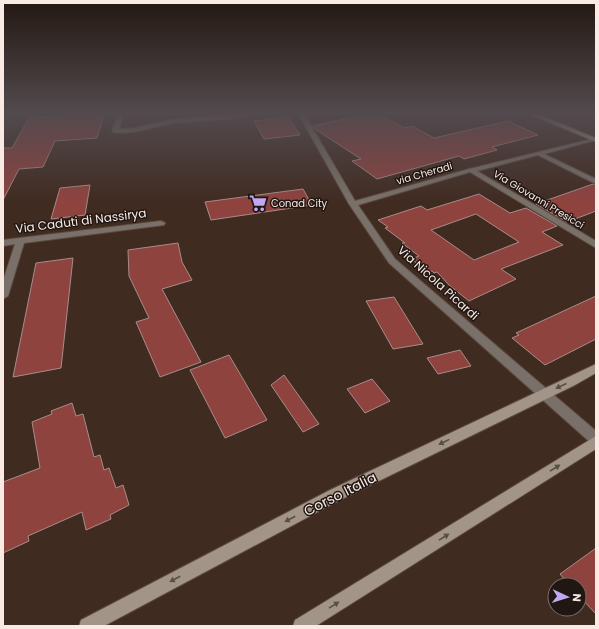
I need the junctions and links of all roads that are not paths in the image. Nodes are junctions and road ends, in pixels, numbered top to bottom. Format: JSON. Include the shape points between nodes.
{"nodes":[{"id":1,"x":318,"y":143,"type":"edge"},
{"id":2,"x":582,"y":143,"type":"edge"},
{"id":3,"x":540,"y":154,"type":"junction"},
{"id":4,"x":471,"y":170,"type":"junction"},
{"id":5,"x":596,"y":182,"type":"edge"},
{"id":6,"x":352,"y":204,"type":"junction"},
{"id":7,"x":161,"y":223,"type":"dead end"},
{"id":8,"x":20,"y":241,"type":"junction"},
{"id":9,"x":3,"y":243,"type":"edge"},
{"id":10,"x":596,"y":245,"type":"edge"},
{"id":11,"x":3,"y":296,"type":"edge"},
{"id":12,"x":596,"y":368,"type":"edge"},
{"id":13,"x":545,"y":394,"type":"junction"},
{"id":14,"x":596,"y":441,"type":"edge"},
{"id":15,"x":87,"y":626,"type":"edge"},
{"id":16,"x":301,"y":626,"type":"edge"}],
"edges":[{"from":1,"to":6,"type":"street","name":"Via Nicola Picardi"},
{"from":2,"to":3,"type":"street","name":"via Cheradi"},
{"from":3,"to":4,"type":"street","name":"via Cheradi"},
{"from":3,"to":5,"type":"street"},
{"from":4,"to":6,"type":"street","name":"via Cheradi"},
{"from":4,"to":10,"type":"street","name":"Via Giovanni Presicci"},
{"from":6,"to":13,"type":"street","name":"Via Nicola Picardi","via":[[392,261]]},
{"from":7,"to":8,"type":"street","name":"Via Caduti di Nassirya"},
{"from":8,"to":9,"type":"street","name":"Via Caduti di Nassirya"},
{"from":8,"to":11,"type":"street"},
{"from":12,"to":13,"type":"street","name":"Corso Italia","one_way":true},
{"from":13,"to":14,"type":"street","name":"Via Nicola Picardi"},
{"from":13,"to":15,"type":"street","name":"Corso Italia","one_way":true,"via":[[335,495]]},
{"from":16,"to":14,"type":"street","one_way":true}]}
